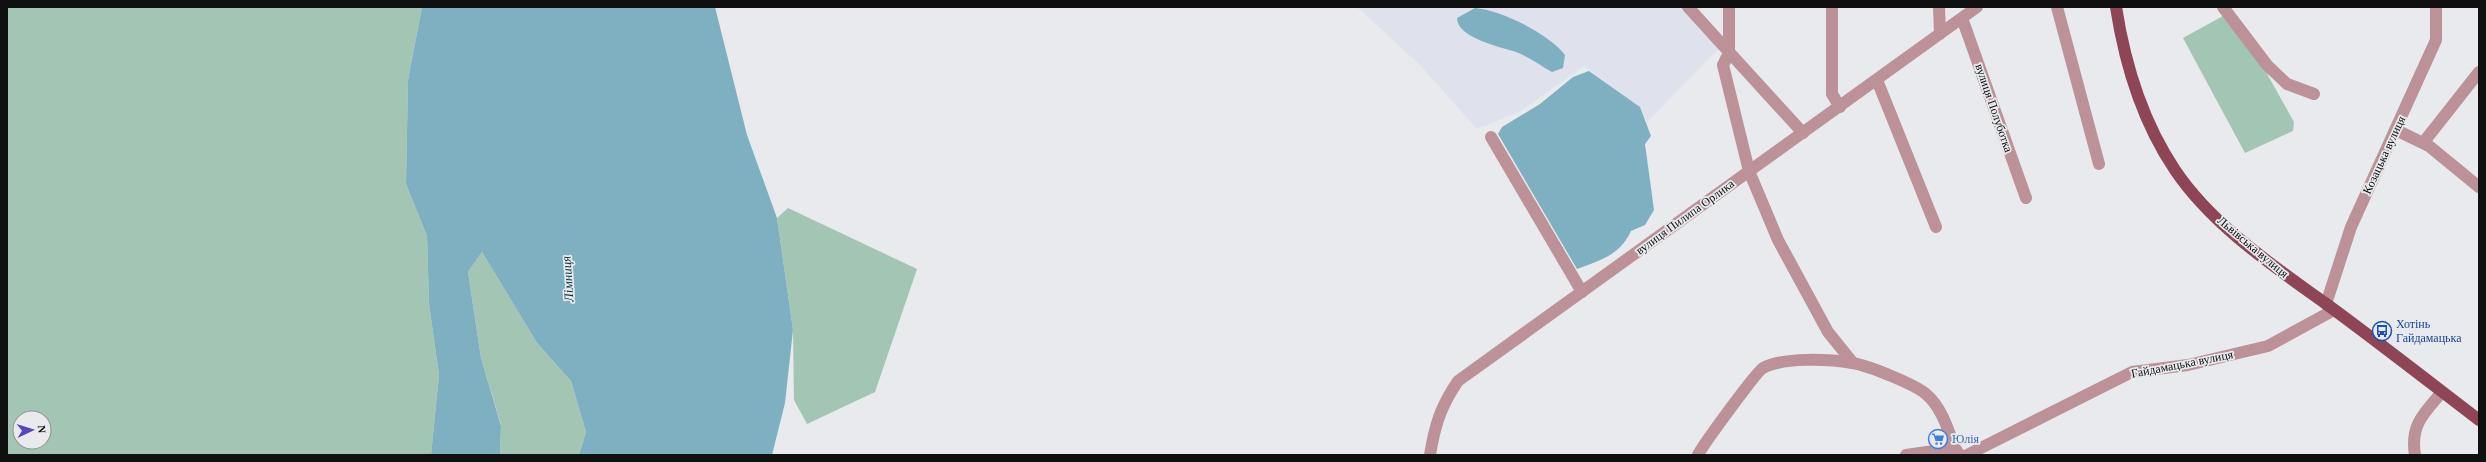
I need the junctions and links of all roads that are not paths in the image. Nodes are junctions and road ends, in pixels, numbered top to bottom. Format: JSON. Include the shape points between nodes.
{"nodes":[{"id":1,"x":1688,"y":7,"type":"edge"},
{"id":2,"x":1729,"y":7,"type":"edge"},
{"id":3,"x":1832,"y":7,"type":"edge"},
{"id":4,"x":1939,"y":7,"type":"edge"},
{"id":5,"x":1977,"y":7,"type":"edge"},
{"id":6,"x":2057,"y":7,"type":"edge"},
{"id":7,"x":2116,"y":7,"type":"edge"},
{"id":8,"x":2223,"y":7,"type":"edge"},
{"id":9,"x":2436,"y":7,"type":"edge"},
{"id":10,"x":1962,"y":18,"type":"junction"},
{"id":11,"x":1940,"y":34,"type":"junction"},
{"id":12,"x":1729,"y":53,"type":"junction"},
{"id":13,"x":2479,"y":72,"type":"edge"},
{"id":14,"x":1877,"y":80,"type":"junction"},
{"id":15,"x":2314,"y":94,"type":"dead end"},
{"id":16,"x":1840,"y":107,"type":"junction"},
{"id":17,"x":2396,"y":130,"type":"junction"},
{"id":18,"x":1803,"y":134,"type":"junction"},
{"id":19,"x":1492,"y":137,"type":"dead end"},
{"id":20,"x":2423,"y":143,"type":"junction"},
{"id":21,"x":2099,"y":164,"type":"dead end"},
{"id":22,"x":1749,"y":172,"type":"junction"},
{"id":23,"x":2479,"y":187,"type":"edge"},
{"id":24,"x":2026,"y":198,"type":"dead end"},
{"id":25,"x":1936,"y":227,"type":"dead end"},
{"id":26,"x":1582,"y":292,"type":"junction"},
{"id":27,"x":2330,"y":307,"type":"junction"},
{"id":28,"x":1853,"y":363,"type":"junction"},
{"id":29,"x":2442,"y":392,"type":"junction"},
{"id":30,"x":2479,"y":420,"type":"edge"},
{"id":31,"x":1957,"y":451,"type":"edge"},
{"id":32,"x":1430,"y":455,"type":"edge"},
{"id":33,"x":1698,"y":455,"type":"edge"},
{"id":34,"x":1906,"y":455,"type":"edge"},
{"id":35,"x":1967,"y":455,"type":"edge"},
{"id":36,"x":2415,"y":455,"type":"edge"}],
"edges":[{"from":1,"to":12,"type":"street"},
{"from":2,"to":12,"type":"street"},
{"from":3,"to":16,"type":"street","via":[[1832,94]]},
{"from":4,"to":11,"type":"street"},
{"from":5,"to":10,"type":"street","name":"вулиця Пилипа Орлика"},
{"from":6,"to":21,"type":"street"},
{"from":7,"to":27,"type":"main road","name":"Львівська вулиця","via":[[2129,70],[2143,112],[2175,171],[2195,196],[2235,234]]},
{"from":8,"to":15,"type":"street","via":[[2267,64],[2287,84]]},
{"from":9,"to":17,"type":"street","name":"Козацька вулиця","via":[[2436,40]]},
{"from":10,"to":11,"type":"street","name":"вулиця Пилипа Орлика"},
{"from":10,"to":24,"type":"street","name":"вулиця Полуботка"},
{"from":11,"to":14,"type":"street","name":"вулиця Пилипа Орлика"},
{"from":12,"to":18,"type":"street"},
{"from":12,"to":22,"type":"street","via":[[1723,65]]},
{"from":13,"to":20,"type":"street"},
{"from":14,"to":16,"type":"street","name":"вулиця Пилипа Орлика"},
{"from":14,"to":25,"type":"street"},
{"from":16,"to":18,"type":"street","name":"вулиця Пилипа Орлика"},
{"from":17,"to":20,"type":"street"},
{"from":17,"to":27,"type":"street","name":"Козацька вулиця","via":[[2351,227]]},
{"from":18,"to":22,"type":"street","name":"вулиця Пилипа Орлика"},
{"from":19,"to":26,"type":"street"},
{"from":20,"to":23,"type":"street"},
{"from":22,"to":26,"type":"street","name":"вулиця Пилипа Орлика"},
{"from":22,"to":28,"type":"street","via":[[1778,240],[1828,332]]},
{"from":26,"to":32,"type":"street","name":"вулиця Пилипа Орлика","via":[[1458,381],[1443,403],[1434,429]]},
{"from":27,"to":29,"type":"main road","name":"Львівська вулиця"},
{"from":27,"to":35,"type":"street","name":"Гайдамацька вулиця","via":[[2268,346],[2188,364],[2132,372]]},
{"from":28,"to":31,"type":"street","via":[[1927,394],[1940,412]]},
{"from":28,"to":33,"type":"street","via":[[1781,361],[1761,368]]},
{"from":29,"to":30,"type":"main road","name":"Львівська вулиця"},
{"from":29,"to":36,"type":"street","via":[[2418,419],[2413,442]]},
{"from":31,"to":34,"type":"street"}]}
